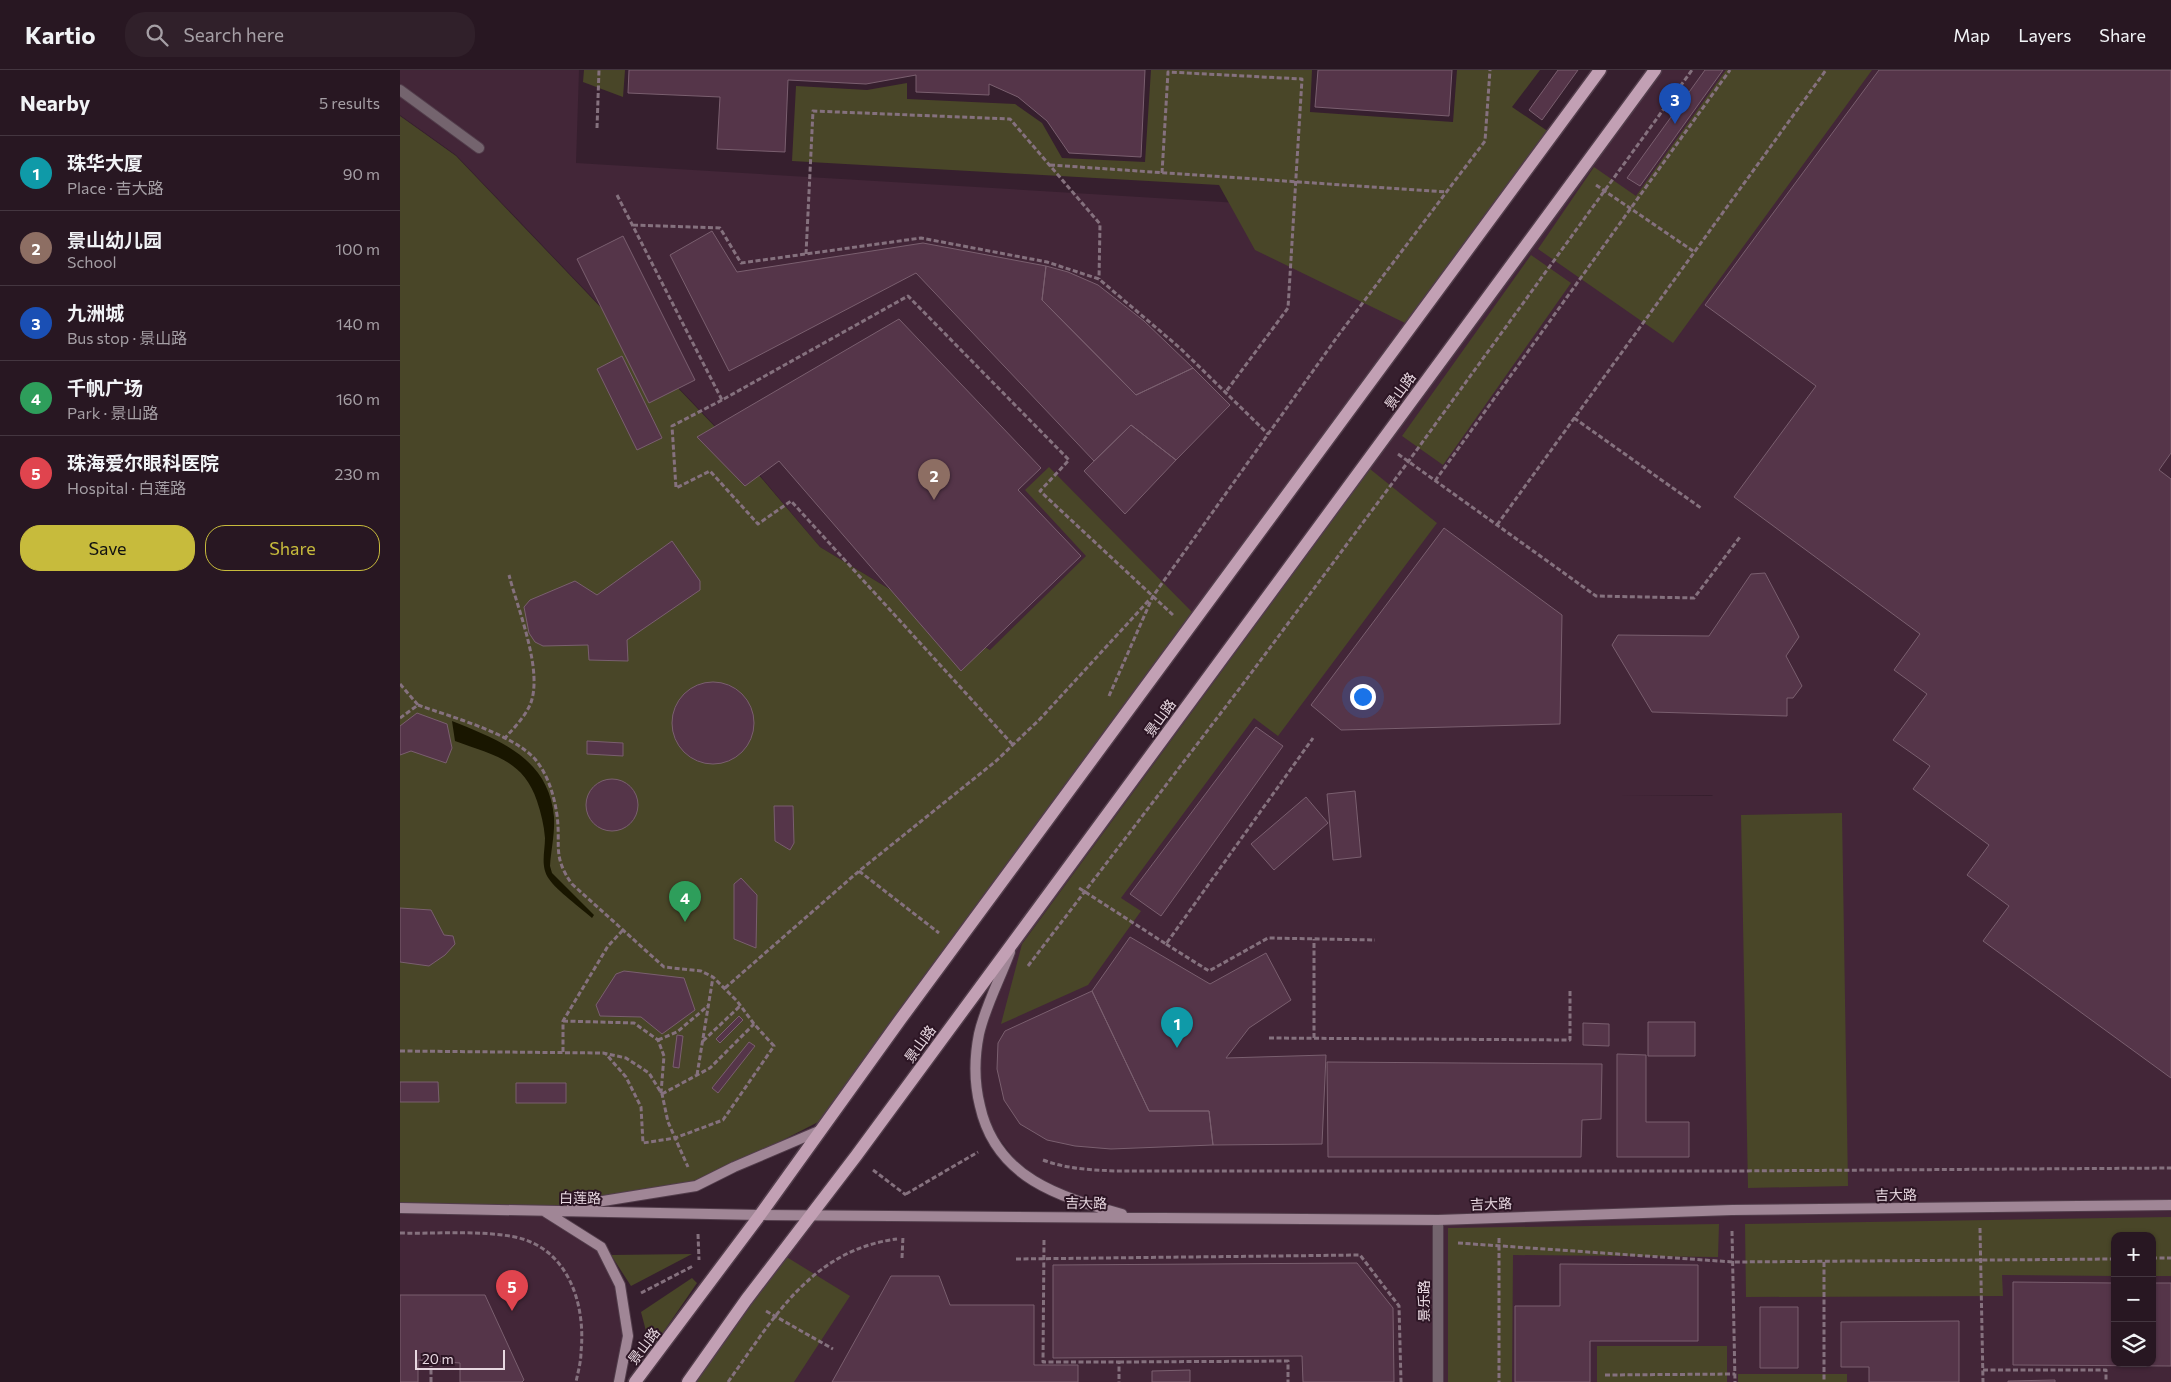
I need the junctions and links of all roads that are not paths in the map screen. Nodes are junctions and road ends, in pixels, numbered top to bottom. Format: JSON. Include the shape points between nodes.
{"nodes":[{"id":1,"x":1600,"y":70,"type":"edge"},
{"id":2,"x":1655,"y":70,"type":"edge"},
{"id":3,"x":400,"y":90,"type":"edge"},
{"id":4,"x":479,"y":148,"type":"dead end"},
{"id":5,"x":1014,"y":942,"type":"junction"},
{"id":6,"x":821,"y":1130,"type":"junction"},
{"id":7,"x":2171,"y":1205,"type":"edge"},
{"id":8,"x":400,"y":1208,"type":"edge"},
{"id":9,"x":544,"y":1211,"type":"junction"},
{"id":10,"x":811,"y":1214,"type":"junction"},
{"id":11,"x":760,"y":1215,"type":"junction"},
{"id":12,"x":1138,"y":1218,"type":"junction"},
{"id":13,"x":1438,"y":1220,"type":"junction"},
{"id":14,"x":619,"y":1382,"type":"edge"},
{"id":15,"x":635,"y":1382,"type":"edge"},
{"id":16,"x":688,"y":1382,"type":"edge"},
{"id":17,"x":1438,"y":1382,"type":"edge"}],
"edges":[{"from":1,"to":6,"type":"main road","name":"景山路"},
{"from":2,"to":5,"type":"main road","name":"景山路"},
{"from":3,"to":4,"type":"street"},
{"from":5,"to":10,"type":"main road","name":"景山路"},
{"from":5,"to":12,"type":"main road","via":[[980,1032],[975,1057],[976,1088],[982,1118],[1005,1158],[1028,1178],[1081,1203]]},
{"from":6,"to":9,"type":"main road","via":[[696,1186]]},
{"from":6,"to":11,"type":"main road","name":"景山路"},
{"from":7,"to":13,"type":"main road","name":"吉大路","via":[[1732,1210]]},
{"from":8,"to":9,"type":"main road","name":"白莲路"},
{"from":9,"to":11,"type":"main road","name":"白莲路"},
{"from":9,"to":14,"type":"main road","via":[[601,1247],[620,1285],[628,1336]]},
{"from":10,"to":11,"type":"main road","name":"白莲路"},
{"from":10,"to":12,"type":"main road","name":"吉大路"},
{"from":10,"to":16,"type":"main road","name":"景山路"},
{"from":11,"to":15,"type":"main road","name":"景山路"},
{"from":12,"to":13,"type":"main road","name":"吉大路"},
{"from":13,"to":17,"type":"street","name":"景乐路"}]}
